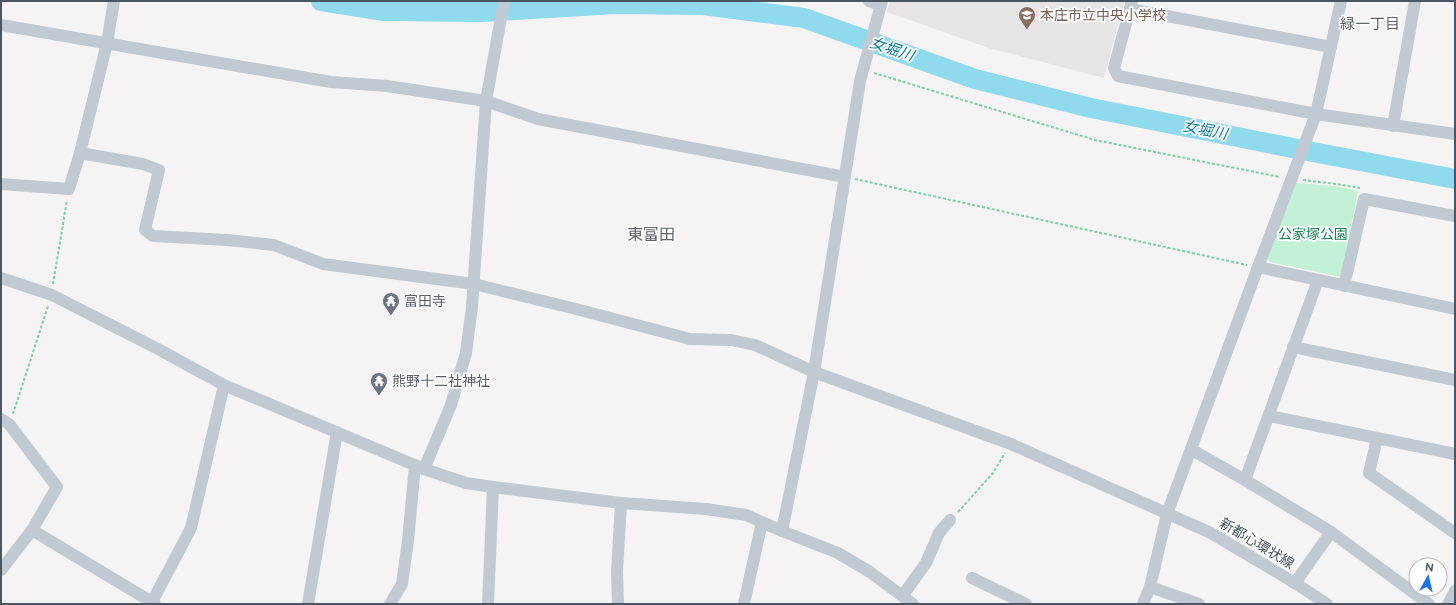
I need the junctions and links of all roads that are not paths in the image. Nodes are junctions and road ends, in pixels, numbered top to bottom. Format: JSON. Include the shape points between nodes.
{"nodes":[{"id":1,"x":114,"y":1,"type":"edge"},
{"id":2,"x":504,"y":1,"type":"edge"},
{"id":3,"x":869,"y":1,"type":"edge"},
{"id":4,"x":1341,"y":1,"type":"edge"},
{"id":5,"x":1415,"y":1,"type":"edge"},
{"id":6,"x":1131,"y":5,"type":"edge"},
{"id":7,"x":880,"y":7,"type":"edge"},
{"id":8,"x":1,"y":25,"type":"edge"},
{"id":9,"x":107,"y":43,"type":"junction"},
{"id":10,"x":1331,"y":47,"type":"junction"},
{"id":11,"x":486,"y":101,"type":"junction"},
{"id":12,"x":1316,"y":114,"type":"junction"},
{"id":13,"x":1393,"y":126,"type":"junction"},
{"id":14,"x":1455,"y":134,"type":"edge"},
{"id":15,"x":80,"y":153,"type":"junction"},
{"id":16,"x":845,"y":176,"type":"junction"},
{"id":17,"x":1,"y":184,"type":"edge"},
{"id":18,"x":1455,"y":216,"type":"edge"},
{"id":19,"x":1258,"y":267,"type":"junction"},
{"id":20,"x":1,"y":278,"type":"edge"},
{"id":21,"x":1318,"y":280,"type":"junction"},
{"id":22,"x":474,"y":284,"type":"junction"},
{"id":23,"x":1344,"y":286,"type":"junction"},
{"id":24,"x":1455,"y":310,"type":"edge"},
{"id":25,"x":1293,"y":348,"type":"junction"},
{"id":26,"x":814,"y":372,"type":"junction"},
{"id":27,"x":1455,"y":380,"type":"edge"},
{"id":28,"x":224,"y":385,"type":"junction"},
{"id":29,"x":1269,"y":416,"type":"junction"},
{"id":30,"x":5,"y":422,"type":"edge"},
{"id":31,"x":337,"y":432,"type":"junction"},
{"id":32,"x":1377,"y":438,"type":"junction"},
{"id":33,"x":1192,"y":450,"type":"junction"},
{"id":34,"x":1455,"y":454,"type":"edge"},
{"id":35,"x":420,"y":467,"type":"junction"},
{"id":36,"x":1245,"y":480,"type":"junction"},
{"id":37,"x":493,"y":487,"type":"junction"},
{"id":38,"x":621,"y":503,"type":"junction"},
{"id":39,"x":1167,"y":514,"type":"junction"},
{"id":40,"x":950,"y":520,"type":"road end"},
{"id":41,"x":762,"y":522,"type":"junction"},
{"id":42,"x":32,"y":530,"type":"junction"},
{"id":43,"x":782,"y":531,"type":"junction"},
{"id":44,"x":1331,"y":532,"type":"junction"},
{"id":45,"x":1455,"y":533,"type":"edge"},
{"id":46,"x":1,"y":570,"type":"edge"},
{"id":47,"x":972,"y":578,"type":"dead end"},
{"id":48,"x":1295,"y":583,"type":"junction"},
{"id":49,"x":1150,"y":587,"type":"junction"},
{"id":50,"x":1455,"y":591,"type":"edge"},
{"id":51,"x":903,"y":596,"type":"junction"},
{"id":52,"x":154,"y":603,"type":"edge"},
{"id":53,"x":308,"y":604,"type":"edge"},
{"id":54,"x":390,"y":604,"type":"edge"},
{"id":55,"x":488,"y":604,"type":"edge"},
{"id":56,"x":618,"y":604,"type":"edge"},
{"id":57,"x":744,"y":604,"type":"edge"},
{"id":58,"x":913,"y":604,"type":"edge"},
{"id":59,"x":1026,"y":604,"type":"edge"},
{"id":60,"x":1143,"y":604,"type":"edge"},
{"id":61,"x":1199,"y":604,"type":"edge"},
{"id":62,"x":1327,"y":604,"type":"edge"},
{"id":63,"x":1430,"y":604,"type":"edge"},
{"id":64,"x":1448,"y":604,"type":"edge"}],
"edges":[{"from":1,"to":9,"type":"street"},
{"from":2,"to":11,"type":"street"},
{"from":3,"to":7,"type":"street"},
{"from":4,"to":10,"type":"street"},
{"from":5,"to":13,"type":"street"},
{"from":6,"to":10,"type":"street"},
{"from":6,"to":12,"type":"street","via":[[1114,68],[1118,76]]},
{"from":7,"to":16,"type":"street","via":[[860,82]]},
{"from":8,"to":9,"type":"street"},
{"from":9,"to":11,"type":"street","via":[[331,82],[387,86]]},
{"from":9,"to":15,"type":"street"},
{"from":10,"to":12,"type":"street"},
{"from":11,"to":16,"type":"street","via":[[538,119]]},
{"from":11,"to":22,"type":"street"},
{"from":12,"to":13,"type":"street"},
{"from":12,"to":19,"type":"street"},
{"from":13,"to":14,"type":"street"},
{"from":15,"to":17,"type":"street","via":[[69,189]]},
{"from":15,"to":22,"type":"street","name":"新都心環状線","via":[[143,164],[159,170],[145,230],[153,236],[274,245],[323,264]]},
{"from":16,"to":26,"type":"street"},
{"from":18,"to":23,"type":"street","via":[[1364,199]]},
{"from":19,"to":21,"type":"street"},
{"from":19,"to":33,"type":"street"},
{"from":20,"to":28,"type":"street","via":[[52,295]]},
{"from":21,"to":23,"type":"street"},
{"from":21,"to":25,"type":"street"},
{"from":22,"to":26,"type":"street","name":"新都心環状線","via":[[690,339],[731,340],[755,345]]},
{"from":22,"to":35,"type":"street","via":[[466,352],[450,405]]},
{"from":23,"to":24,"type":"street"},
{"from":25,"to":27,"type":"street"},
{"from":25,"to":29,"type":"street"},
{"from":26,"to":39,"type":"street","name":"新都心環状線","via":[[1011,444]]},
{"from":26,"to":43,"type":"street"},
{"from":28,"to":31,"type":"street"},
{"from":28,"to":52,"type":"street","via":[[191,528]]},
{"from":29,"to":32,"type":"street"},
{"from":29,"to":36,"type":"street"},
{"from":30,"to":42,"type":"street","via":[[57,487]]},
{"from":31,"to":35,"type":"street"},
{"from":31,"to":53,"type":"street"},
{"from":32,"to":34,"type":"street"},
{"from":32,"to":45,"type":"street","via":[[1370,473]]},
{"from":33,"to":36,"type":"street"},
{"from":33,"to":39,"type":"street"},
{"from":35,"to":37,"type":"street","via":[[466,483]]},
{"from":35,"to":54,"type":"street","via":[[402,584]]},
{"from":36,"to":44,"type":"street"},
{"from":37,"to":38,"type":"street"},
{"from":37,"to":55,"type":"street"},
{"from":38,"to":41,"type":"street","via":[[731,512]]},
{"from":38,"to":56,"type":"street"},
{"from":39,"to":48,"type":"street","name":"新都心環状線","via":[[1211,532]]},
{"from":39,"to":49,"type":"street"},
{"from":40,"to":51,"type":"street","via":[[938,533],[926,563]]},
{"from":41,"to":43,"type":"street"},
{"from":41,"to":57,"type":"street"},
{"from":42,"to":46,"type":"street"},
{"from":42,"to":52,"type":"street"},
{"from":43,"to":51,"type":"street","via":[[838,553]]},
{"from":44,"to":48,"type":"street"},
{"from":44,"to":63,"type":"street"},
{"from":47,"to":59,"type":"street"},
{"from":48,"to":62,"type":"street","name":"新都心環状線"},
{"from":49,"to":60,"type":"street"},
{"from":49,"to":61,"type":"street"},
{"from":50,"to":64,"type":"street"},
{"from":51,"to":58,"type":"street"}]}
